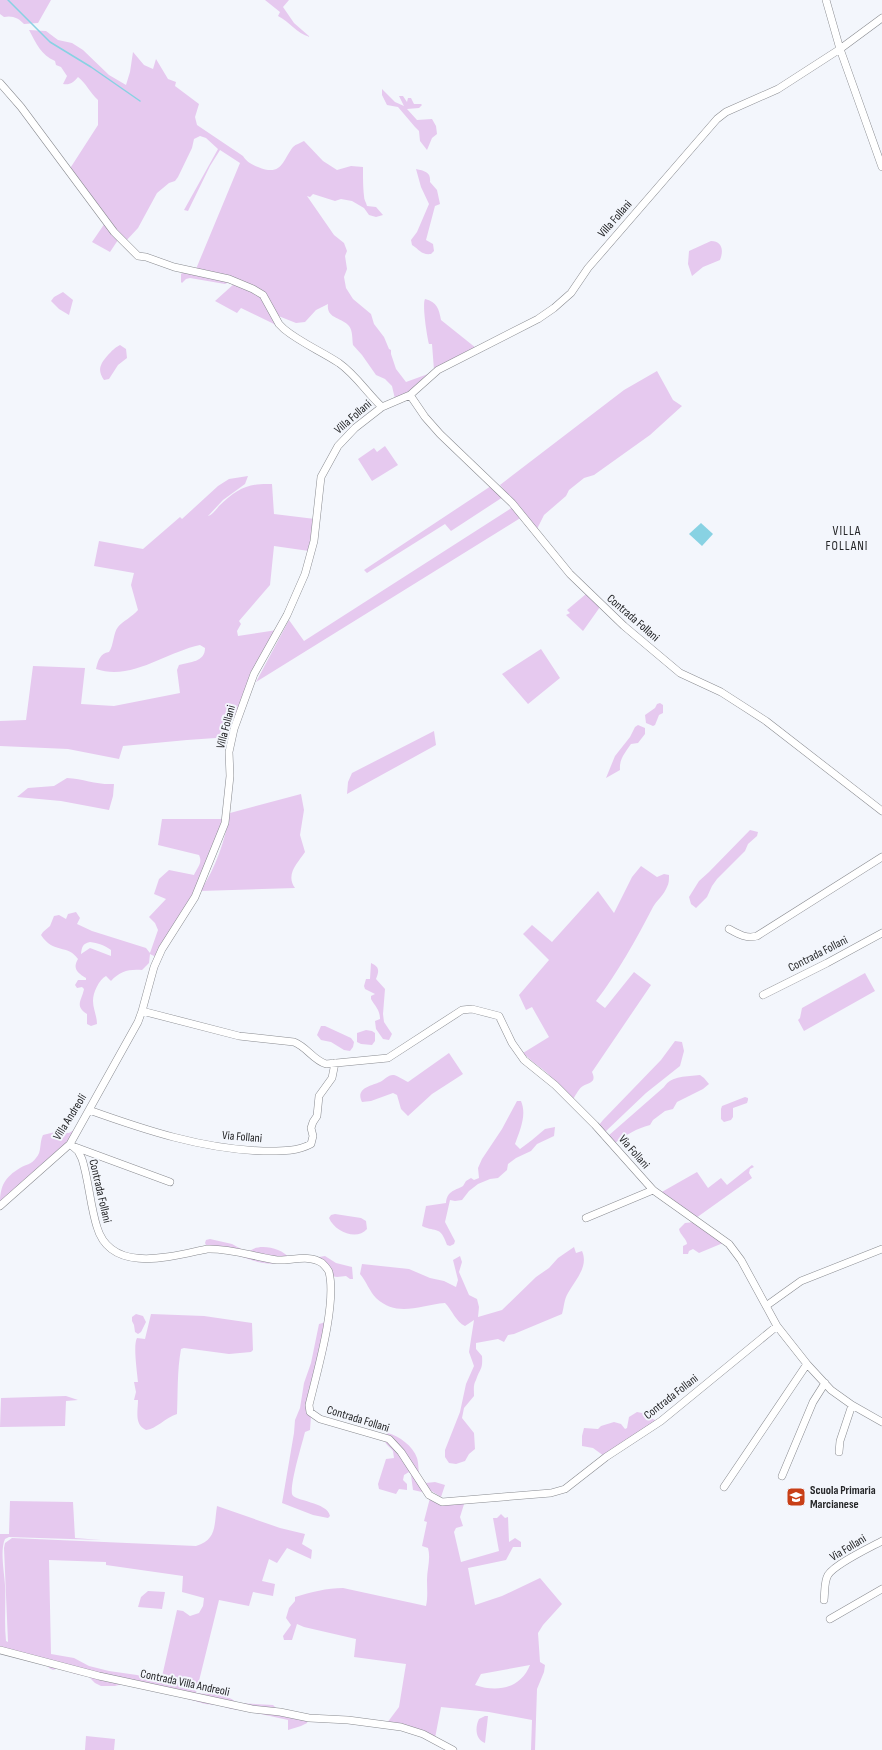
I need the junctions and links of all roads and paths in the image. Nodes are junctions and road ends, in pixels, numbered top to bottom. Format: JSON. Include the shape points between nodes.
{"nodes":[{"id":1,"x":826,"y":0,"type":"edge"},
{"id":2,"x":882,"y":18,"type":"edge"},
{"id":3,"x":840,"y":49,"type":"junction"},
{"id":4,"x":0,"y":83,"type":"edge"},
{"id":5,"x":882,"y":167,"type":"edge"},
{"id":6,"x":410,"y":395,"type":"junction"},
{"id":7,"x":382,"y":407,"type":"junction"},
{"id":8,"x":882,"y":811,"type":"edge"},
{"id":9,"x":882,"y":857,"type":"edge"},
{"id":10,"x":729,"y":928,"type":"dead end"},
{"id":11,"x":882,"y":933,"type":"edge"},
{"id":12,"x":763,"y":995,"type":"dead end"},
{"id":13,"x":142,"y":1011,"type":"junction"},
{"id":14,"x":138,"y":1022,"type":"joint"},
{"id":15,"x":335,"y":1064,"type":"junction"},
{"id":16,"x":89,"y":1110,"type":"junction"},
{"id":17,"x":71,"y":1145,"type":"junction"},
{"id":18,"x":170,"y":1182,"type":"dead end"},
{"id":19,"x":653,"y":1190,"type":"junction"},
{"id":20,"x":0,"y":1206,"type":"edge"},
{"id":21,"x":586,"y":1218,"type":"dead end"},
{"id":22,"x":882,"y":1249,"type":"edge"},
{"id":23,"x":766,"y":1306,"type":"junction"},
{"id":24,"x":777,"y":1326,"type":"junction"},
{"id":25,"x":807,"y":1364,"type":"junction"},
{"id":26,"x":824,"y":1383,"type":"junction"},
{"id":27,"x":852,"y":1405,"type":"junction"},
{"id":28,"x":882,"y":1422,"type":"edge"},
{"id":29,"x":839,"y":1452,"type":"dead end"},
{"id":30,"x":782,"y":1476,"type":"dead end"},
{"id":31,"x":724,"y":1487,"type":"dead end"},
{"id":32,"x":882,"y":1541,"type":"edge"},
{"id":33,"x":882,"y":1589,"type":"edge"},
{"id":34,"x":824,"y":1600,"type":"dead end"},
{"id":35,"x":830,"y":1619,"type":"dead end"},
{"id":36,"x":0,"y":1650,"type":"edge"},
{"id":37,"x":453,"y":1750,"type":"edge"}],
"edges":[{"from":1,"to":3,"type":"street"},
{"from":2,"to":3,"type":"street","name":"Villa Follani"},
{"from":3,"to":5,"type":"street"},
{"from":3,"to":6,"type":"street","name":"Villa Follani","via":[[778,89],[726,112],[717,119],[588,268],[571,293],[538,319],[438,370]]},
{"from":4,"to":7,"type":"street","via":[[21,107],[114,232],[138,256],[228,279],[263,295],[284,329],[339,363]]},
{"from":6,"to":7,"type":"street","name":"Villa Follani"},
{"from":6,"to":8,"type":"street","name":"Contrada Follani","via":[[440,434],[512,503],[570,574],[624,626],[680,673],[721,692],[766,721]]},
{"from":7,"to":13,"type":"street","name":"Villa Follani","via":[[355,428],[338,446],[321,477],[314,541],[305,574],[287,615],[254,674],[234,729],[225,823],[195,897],[162,949],[154,967]]},
{"from":9,"to":10,"type":"street","via":[[757,936],[750,938]]},
{"from":11,"to":12,"type":"street","name":"Contrada Follani"},
{"from":13,"to":14,"type":"street","name":"Villa Follani"},
{"from":13,"to":15,"type":"street","name":"Via Follani","via":[[239,1036],[294,1042],[302,1045],[319,1062]]},
{"from":14,"to":16,"type":"street","name":"Villa Andreoli"},
{"from":15,"to":16,"type":"street","name":"Via Follani","via":[[332,1078],[319,1096],[317,1116],[311,1128],[311,1144],[297,1149],[246,1150],[195,1143]]},
{"from":15,"to":19,"type":"street","name":"Via Follani","via":[[388,1058],[462,1010],[472,1009],[499,1016],[512,1043],[524,1060],[580,1110]]},
{"from":16,"to":17,"type":"street","name":"Villa Andreoli"},
{"from":17,"to":18,"type":"street"},
{"from":17,"to":20,"type":"street","name":"Villa Andreoli"},
{"from":17,"to":24,"type":"street","name":"Contrada Follani","via":[[82,1159],[98,1232],[110,1247],[124,1256],[140,1260],[218,1248],[277,1260],[307,1258],[321,1262],[329,1270],[331,1285],[325,1337],[309,1404],[310,1412],[320,1419],[389,1439],[401,1452],[428,1495],[442,1502],[551,1493],[566,1489],[606,1457],[661,1421]]},
{"from":19,"to":21,"type":"street"},
{"from":19,"to":23,"type":"street","name":"Via Follani","via":[[730,1244]]},
{"from":22,"to":23,"type":"street","via":[[801,1281]]},
{"from":23,"to":24,"type":"street","name":"Via Follani"},
{"from":24,"to":25,"type":"street","name":"Via Follani"},
{"from":25,"to":26,"type":"street","name":"Via Follani"},
{"from":25,"to":31,"type":"street"},
{"from":26,"to":27,"type":"street","name":"Via Follani"},
{"from":26,"to":30,"type":"street","via":[[813,1402]]},
{"from":27,"to":28,"type":"street","name":"Via Follani"},
{"from":27,"to":29,"type":"street"},
{"from":32,"to":34,"type":"street","name":"Via Follani","via":[[830,1572],[827,1576]]},
{"from":33,"to":35,"type":"street"},
{"from":36,"to":37,"type":"street","name":"Contrada Villa Andreoli","via":[[99,1676],[252,1709],[309,1718],[401,1727],[423,1734]]}]}
